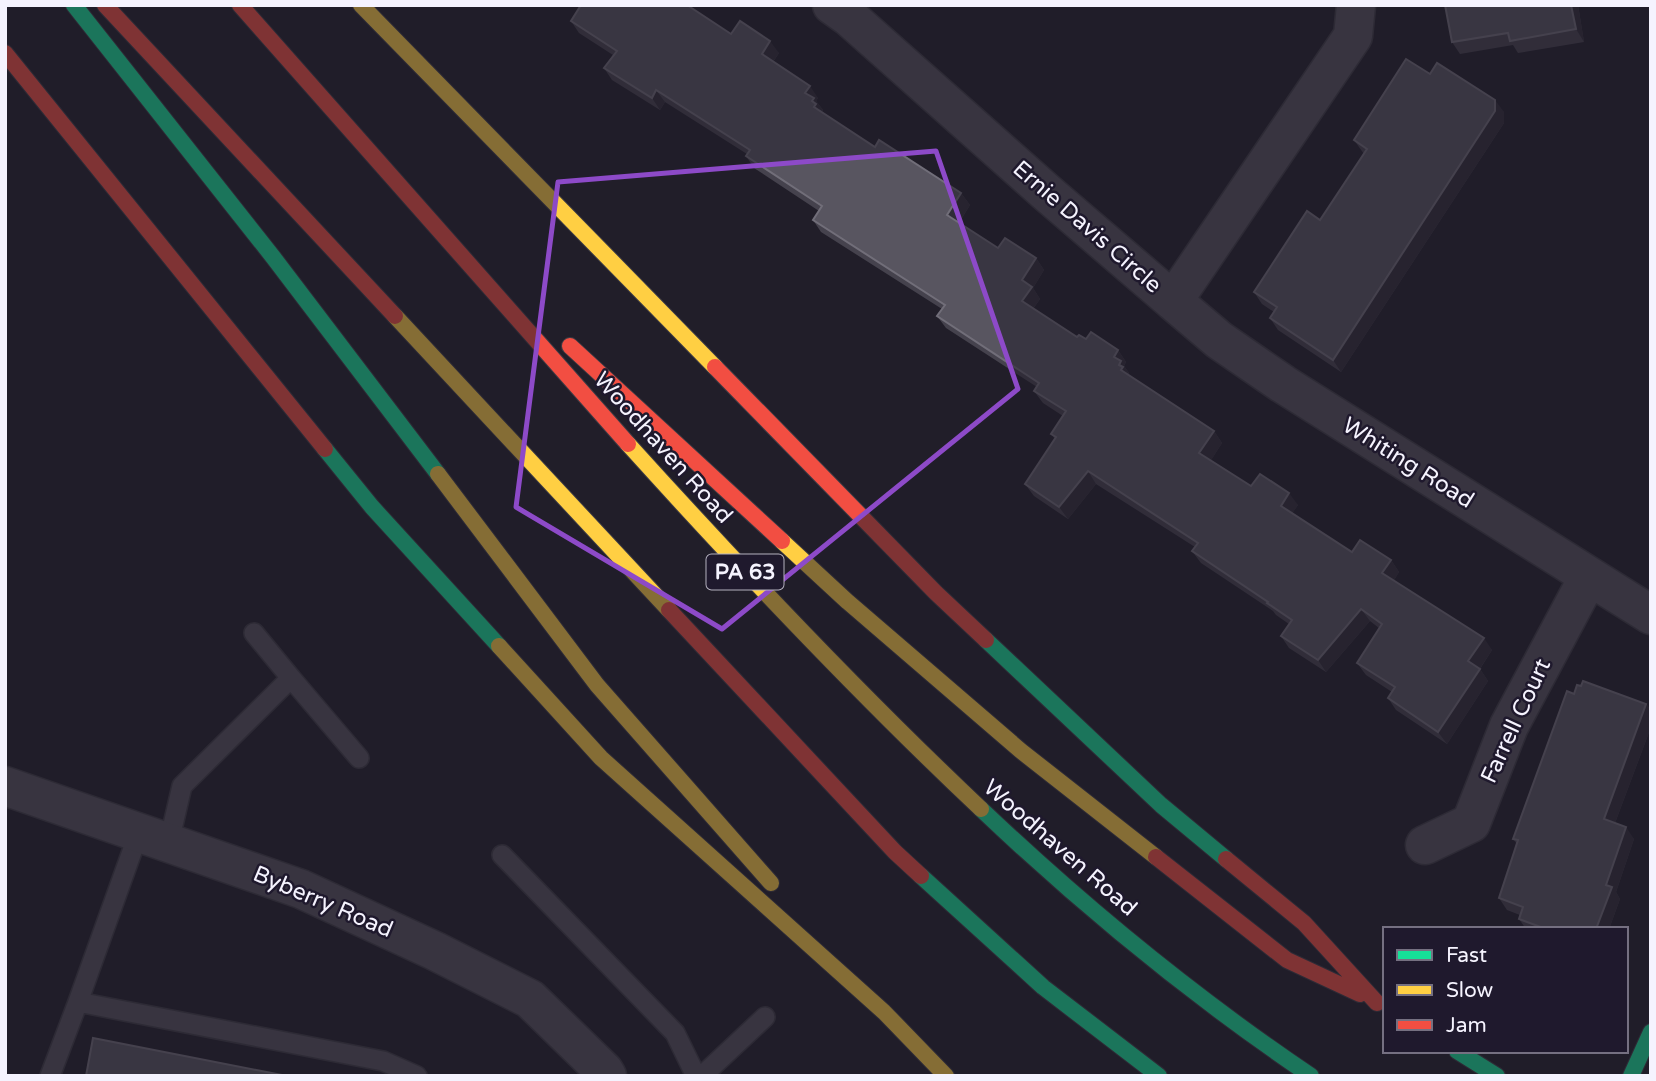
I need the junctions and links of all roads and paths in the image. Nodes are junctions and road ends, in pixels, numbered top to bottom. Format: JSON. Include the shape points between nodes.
{"nodes":[{"id":1,"x":74,"y":5,"type":"edge"},
{"id":2,"x":106,"y":5,"type":"edge"},
{"id":3,"x":240,"y":5,"type":"edge"},
{"id":4,"x":361,"y":5,"type":"edge"},
{"id":5,"x":832,"y":5,"type":"edge"},
{"id":6,"x":1356,"y":5,"type":"edge"},
{"id":7,"x":5,"y":52,"type":"edge"},
{"id":8,"x":403,"y":192,"type":"junction"},
{"id":9,"x":1173,"y":301,"type":"junction"},
{"id":10,"x":534,"y":313,"type":"dead end"},
{"id":11,"x":555,"y":332,"type":"dead end"},
{"id":12,"x":1589,"y":576,"type":"junction"},
{"id":13,"x":1651,"y":615,"type":"edge"},
{"id":14,"x":254,"y":633,"type":"dead end"},
{"id":15,"x":291,"y":678,"type":"junction"},
{"id":16,"x":359,"y":758,"type":"dead end"},
{"id":17,"x":5,"y":786,"type":"edge"},
{"id":18,"x":154,"y":837,"type":"junction"},
{"id":19,"x":1425,"y":845,"type":"dead end"},
{"id":20,"x":502,"y":855,"type":"dead end"},
{"id":21,"x":783,"y":896,"type":"dead end"},
{"id":22,"x":801,"y":917,"type":"dead end"},
{"id":23,"x":78,"y":1002,"type":"junction"},
{"id":24,"x":1381,"y":1005,"type":"edge"},
{"id":25,"x":884,"y":1012,"type":"junction"},
{"id":26,"x":765,"y":1017,"type":"dead end"},
{"id":27,"x":1651,"y":1032,"type":"edge"},
{"id":28,"x":1460,"y":1053,"type":"edge"},
{"id":29,"x":50,"y":1076,"type":"edge"},
{"id":30,"x":417,"y":1076,"type":"edge"},
{"id":31,"x":607,"y":1076,"type":"edge"},
{"id":32,"x":696,"y":1076,"type":"edge"},
{"id":33,"x":702,"y":1076,"type":"edge"},
{"id":34,"x":946,"y":1076,"type":"edge"},
{"id":35,"x":1159,"y":1076,"type":"edge"},
{"id":36,"x":1311,"y":1076,"type":"edge"},
{"id":37,"x":1497,"y":1076,"type":"edge"},
{"id":38,"x":1631,"y":1076,"type":"edge"}],
"edges":[{"from":1,"to":21,"type":"main road","via":[[273,257],[597,685]]},
{"from":2,"to":35,"type":"main road","via":[[895,852],[1043,987]]},
{"from":3,"to":8,"type":"main road","name":"Woodhaven Road","number":"PA 63"},
{"from":4,"to":24,"type":"main road","via":[[936,593],[1161,805],[1304,923]]},
{"from":5,"to":9,"type":"street","name":"Ernie Davis Circle"},
{"from":6,"to":9,"type":"street","name":"Ernie Davis Circle","via":[[1353,36]]},
{"from":7,"to":25,"type":"main road","via":[[372,507],[601,758]]},
{"from":8,"to":10,"type":"main road"},
{"from":8,"to":36,"type":"main road","name":"Woodhaven Road","number":"PA 63","via":[[703,527],[968,799],[1199,996]]},
{"from":9,"to":12,"type":"street","name":"Whiting Road","via":[[1283,384]]},
{"from":11,"to":24,"type":"main road","via":[[848,602],[1021,751],[1287,960]]},
{"from":12,"to":13,"type":"street","name":"Whiting Road"},
{"from":12,"to":19,"type":"street","name":"Farrell Court","via":[[1509,726],[1471,823]]},
{"from":14,"to":15,"type":"lane"},
{"from":15,"to":16,"type":"lane"},
{"from":15,"to":18,"type":"lane","via":[[183,786]]},
{"from":17,"to":18,"type":"street","name":"Byberry Road"},
{"from":18,"to":23,"type":"lane"},
{"from":18,"to":31,"type":"street","name":"Byberry Road","via":[[301,889],[530,999]]},
{"from":20,"to":32,"type":"lane","via":[[675,1033]]},
{"from":22,"to":25,"type":"main road"},
{"from":23,"to":29,"type":"lane"},
{"from":23,"to":30,"type":"lane","via":[[383,1061]]},
{"from":25,"to":34,"type":"main road"},
{"from":26,"to":33,"type":"lane"},
{"from":27,"to":38,"type":"main road"},
{"from":28,"to":37,"type":"main road"}]}
